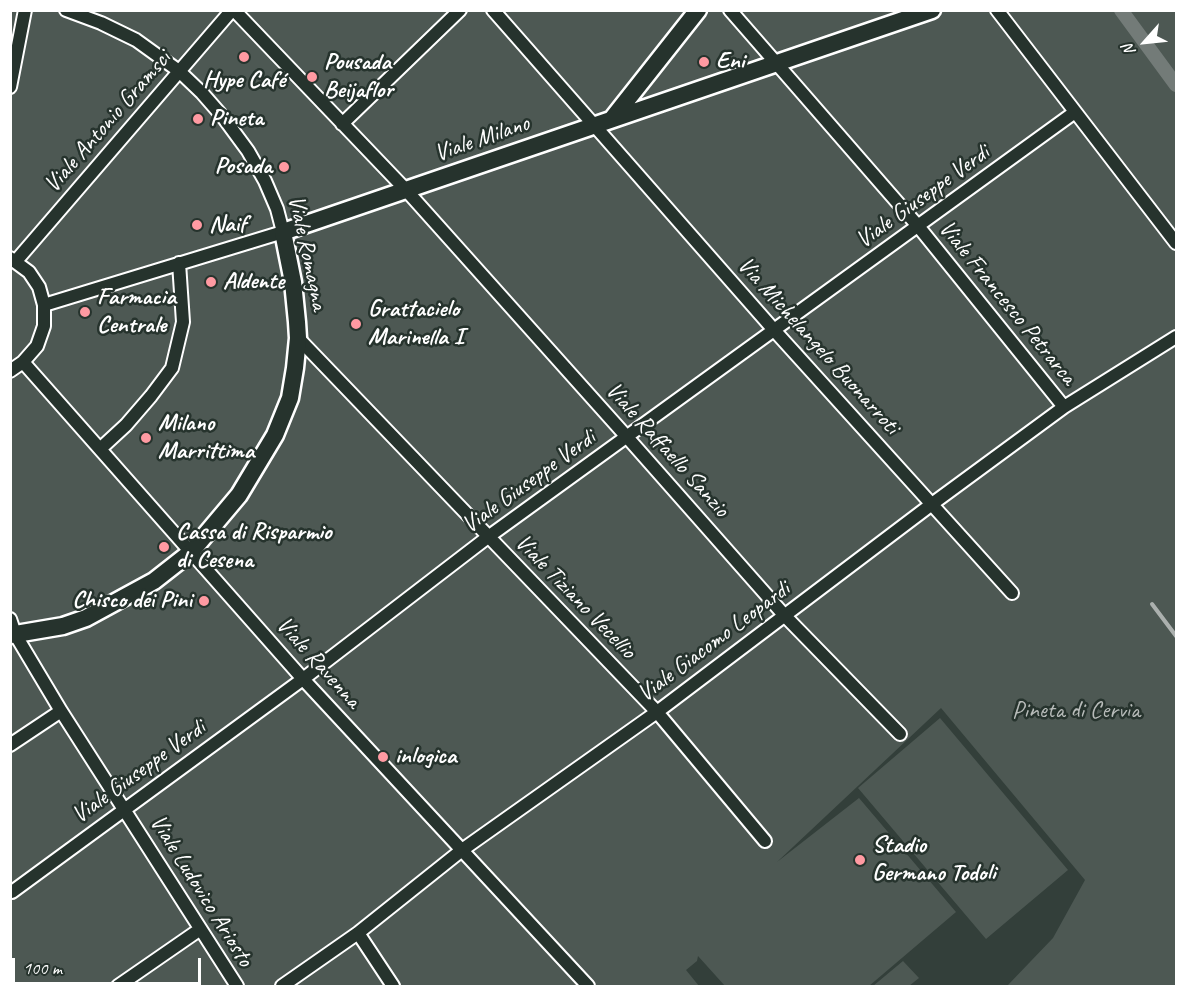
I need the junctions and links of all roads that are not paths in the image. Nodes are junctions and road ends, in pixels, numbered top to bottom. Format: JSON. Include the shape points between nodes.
{"nodes":[{"id":1,"x":25,"y":10,"type":"edge"},
{"id":2,"x":66,"y":10,"type":"edge"},
{"id":3,"x":233,"y":10,"type":"edge"},
{"id":4,"x":460,"y":10,"type":"edge"},
{"id":5,"x":493,"y":10,"type":"edge"},
{"id":6,"x":698,"y":10,"type":"edge"},
{"id":7,"x":730,"y":10,"type":"edge"},
{"id":8,"x":932,"y":10,"type":"edge"},
{"id":9,"x":997,"y":10,"type":"edge"},
{"id":10,"x":776,"y":63,"type":"junction"},
{"id":11,"x":179,"y":71,"type":"junction"},
{"id":12,"x":10,"y":87,"type":"edge"},
{"id":13,"x":633,"y":92,"type":"junction"},
{"id":14,"x":646,"y":108,"type":"junction"},
{"id":15,"x":1075,"y":112,"type":"junction"},
{"id":16,"x":612,"y":120,"type":"junction"},
{"id":17,"x":342,"y":124,"type":"junction"},
{"id":18,"x":595,"y":126,"type":"junction"},
{"id":19,"x":406,"y":190,"type":"junction"},
{"id":20,"x":918,"y":226,"type":"junction"},
{"id":21,"x":283,"y":232,"type":"junction"},
{"id":22,"x":1176,"y":243,"type":"edge"},
{"id":23,"x":13,"y":260,"type":"edge"},
{"id":24,"x":179,"y":263,"type":"junction"},
{"id":25,"x":44,"y":305,"type":"junction"},
{"id":26,"x":774,"y":330,"type":"junction"},
{"id":27,"x":1176,"y":337,"type":"edge"},
{"id":28,"x":298,"y":338,"type":"junction"},
{"id":29,"x":23,"y":362,"type":"junction"},
{"id":30,"x":10,"y":371,"type":"edge"},
{"id":31,"x":1064,"y":407,"type":"junction"},
{"id":32,"x":627,"y":436,"type":"junction"},
{"id":33,"x":100,"y":449,"type":"junction"},
{"id":34,"x":932,"y":504,"type":"junction"},
{"id":35,"x":488,"y":537,"type":"junction"},
{"id":36,"x":191,"y":552,"type":"junction"},
{"id":37,"x":1012,"y":593,"type":"dead end"},
{"id":38,"x":785,"y":616,"type":"junction"},
{"id":39,"x":12,"y":629,"type":"edge"},
{"id":40,"x":303,"y":679,"type":"junction"},
{"id":41,"x":61,"y":711,"type":"junction"},
{"id":42,"x":657,"y":712,"type":"junction"},
{"id":43,"x":900,"y":734,"type":"dead end"},
{"id":44,"x":10,"y":745,"type":"edge"},
{"id":45,"x":124,"y":809,"type":"junction"},
{"id":46,"x":765,"y":841,"type":"dead end"},
{"id":47,"x":462,"y":850,"type":"junction"},
{"id":48,"x":12,"y":892,"type":"dead end"},
{"id":49,"x":199,"y":930,"type":"junction"},
{"id":50,"x":358,"y":933,"type":"junction"},
{"id":51,"x":118,"y":987,"type":"edge"},
{"id":52,"x":237,"y":987,"type":"edge"},
{"id":53,"x":282,"y":987,"type":"edge"},
{"id":54,"x":393,"y":987,"type":"edge"},
{"id":55,"x":588,"y":987,"type":"edge"}],
"edges":[{"from":1,"to":12,"type":"street"},
{"from":2,"to":11,"type":"street","name":"Viale Romagna","via":[[136,40]]},
{"from":3,"to":11,"type":"street","name":"Viale Antonio Gramsci"},
{"from":3,"to":17,"type":"street","name":"Viale Raffaello Sanzio"},
{"from":4,"to":17,"type":"street"},
{"from":5,"to":18,"type":"street","name":"Via Michelangelo Buonarroti"},
{"from":6,"to":13,"type":"street"},
{"from":7,"to":10,"type":"street","name":"Viale Francesco Petrarca"},
{"from":8,"to":10,"type":"street","name":"Viale Milano"},
{"from":9,"to":15,"type":"street"},
{"from":10,"to":14,"type":"street","name":"Viale Milano"},
{"from":10,"to":20,"type":"street","name":"Viale Francesco Petrarca"},
{"from":11,"to":21,"type":"street","name":"Viale Romagna","via":[[223,117],[248,151],[265,181]]},
{"from":11,"to":23,"type":"street","name":"Viale Antonio Gramsci"},
{"from":13,"to":14,"type":"street","via":[[636,103]]},
{"from":13,"to":16,"type":"street"},
{"from":14,"to":16,"type":"street","name":"Viale Milano"},
{"from":15,"to":20,"type":"street","name":"Viale Giuseppe Verdi"},
{"from":15,"to":22,"type":"street"},
{"from":16,"to":18,"type":"street","name":"Viale Milano"},
{"from":17,"to":19,"type":"street","name":"Viale Raffaello Sanzio"},
{"from":18,"to":19,"type":"street","name":"Viale Milano"},
{"from":18,"to":26,"type":"street","name":"Via Michelangelo Buonarroti"},
{"from":19,"to":21,"type":"street","name":"Viale Milano"},
{"from":19,"to":32,"type":"street","name":"Viale Raffaello Sanzio"},
{"from":20,"to":26,"type":"street","name":"Viale Giuseppe Verdi"},
{"from":20,"to":31,"type":"street","name":"Viale Francesco Petrarca"},
{"from":21,"to":24,"type":"street","name":"Viale Milano"},
{"from":21,"to":28,"type":"street","name":"Viale Romagna"},
{"from":23,"to":25,"type":"street","via":[[29,272]]},
{"from":24,"to":25,"type":"street","name":"Viale Milano"},
{"from":24,"to":33,"type":"street","via":[[183,322],[172,368],[145,404]]},
{"from":25,"to":29,"type":"street","via":[[44,326],[37,346]]},
{"from":26,"to":32,"type":"street","name":"Viale Giuseppe Verdi"},
{"from":26,"to":34,"type":"street","name":"Via Michelangelo Buonarroti"},
{"from":27,"to":31,"type":"street","name":"Viale Giacomo Leopardi"},
{"from":28,"to":35,"type":"street","name":"Viale Tiziano Vecellio"},
{"from":28,"to":36,"type":"street","name":"Viale Romagna","via":[[290,398],[275,435],[239,495]]},
{"from":29,"to":30,"type":"street"},
{"from":29,"to":33,"type":"street","name":"Viale Ravenna"},
{"from":31,"to":34,"type":"street","name":"Viale Giacomo Leopardi"},
{"from":32,"to":35,"type":"street","name":"Viale Giuseppe Verdi"},
{"from":32,"to":38,"type":"street","name":"Viale Raffaello Sanzio"},
{"from":33,"to":36,"type":"street","name":"Viale Ravenna"},
{"from":34,"to":37,"type":"street","name":"Via Michelangelo Buonarroti"},
{"from":34,"to":38,"type":"street","name":"Viale Giacomo Leopardi"},
{"from":35,"to":40,"type":"street","name":"Viale Giuseppe Verdi"},
{"from":35,"to":42,"type":"street","name":"Viale Tiziano Vecellio"},
{"from":36,"to":39,"type":"street","name":"Viale Romagna","via":[[154,581],[86,618],[63,626]]},
{"from":36,"to":40,"type":"street","name":"Viale Ravenna"},
{"from":38,"to":42,"type":"street","name":"Viale Giacomo Leopardi"},
{"from":38,"to":43,"type":"street","name":"Viale Raffaello Sanzio"},
{"from":39,"to":41,"type":"street","name":"Viale Ludovico Ariosto"},
{"from":40,"to":45,"type":"street","name":"Viale Giuseppe Verdi"},
{"from":40,"to":47,"type":"street","name":"Viale Ravenna"},
{"from":41,"to":44,"type":"street"},
{"from":41,"to":45,"type":"street","name":"Viale Ludovico Ariosto"},
{"from":42,"to":46,"type":"street","name":"Viale Tiziano Vecellio"},
{"from":42,"to":47,"type":"street","name":"Viale Giacomo Leopardi"},
{"from":45,"to":48,"type":"street","name":"Viale Giuseppe Verdi"},
{"from":45,"to":49,"type":"street","name":"Viale Ludovico Ariosto"},
{"from":47,"to":50,"type":"street","name":"Viale Giacomo Leopardi"},
{"from":47,"to":55,"type":"street","name":"Viale Ravenna"},
{"from":49,"to":51,"type":"street"},
{"from":49,"to":52,"type":"street","name":"Viale Ludovico Ariosto"},
{"from":50,"to":53,"type":"street","name":"Viale Giacomo Leopardi"},
{"from":50,"to":54,"type":"street"}]}
